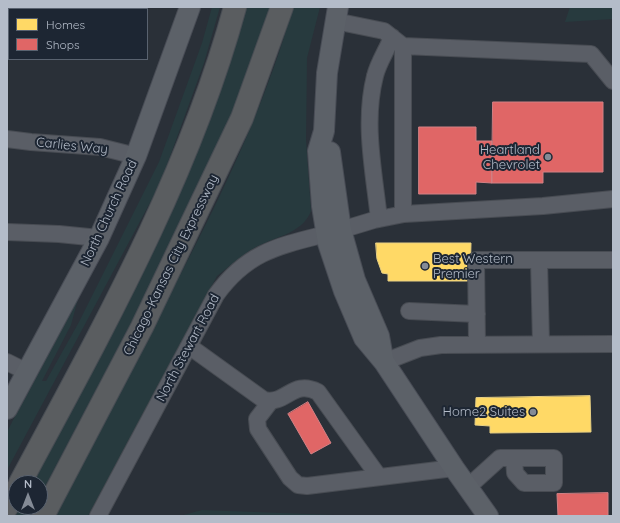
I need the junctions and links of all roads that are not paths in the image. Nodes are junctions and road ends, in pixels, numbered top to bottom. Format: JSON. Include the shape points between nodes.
{"nodes":[{"id":1,"x":190,"y":7,"type":"edge"},
{"id":2,"x":235,"y":7,"type":"edge"},
{"id":3,"x":282,"y":7,"type":"edge"},
{"id":4,"x":336,"y":14,"type":"edge"},
{"id":5,"x":397,"y":42,"type":"junction"},
{"id":6,"x":613,"y":81,"type":"edge"},
{"id":7,"x":7,"y":139,"type":"edge"},
{"id":8,"x":136,"y":156,"type":"junction"},
{"id":9,"x":613,"y":199,"type":"edge"},
{"id":10,"x":403,"y":214,"type":"junction"},
{"id":11,"x":379,"y":219,"type":"junction"},
{"id":12,"x":7,"y":232,"type":"edge"},
{"id":13,"x":334,"y":232,"type":"junction"},
{"id":14,"x":99,"y":238,"type":"junction"},
{"id":15,"x":539,"y":260,"type":"junction"},
{"id":16,"x":613,"y":260,"type":"edge"},
{"id":17,"x":409,"y":311,"type":"dead end"},
{"id":18,"x":477,"y":314,"type":"junction"},
{"id":19,"x":541,"y":343,"type":"junction"},
{"id":20,"x":477,"y":344,"type":"junction"},
{"id":21,"x":613,"y":344,"type":"edge"},
{"id":22,"x":189,"y":346,"type":"junction"},
{"id":23,"x":7,"y":362,"type":"edge"},
{"id":24,"x":384,"y":362,"type":"junction"},
{"id":25,"x":27,"y":372,"type":"junction"},
{"id":26,"x":270,"y":402,"type":"junction"},
{"id":27,"x":7,"y":409,"type":"edge"},
{"id":28,"x":514,"y":458,"type":"junction"},
{"id":29,"x":454,"y":468,"type":"junction"},
{"id":30,"x":24,"y":475,"type":"edge"},
{"id":31,"x":379,"y":477,"type":"junction"},
{"id":32,"x":468,"y":487,"type":"junction"},
{"id":33,"x":43,"y":516,"type":"edge"},
{"id":34,"x":98,"y":516,"type":"edge"},
{"id":35,"x":488,"y":516,"type":"edge"}],
"edges":[{"from":1,"to":8,"type":"main road","name":"North Church Road"},
{"from":2,"to":30,"type":"highway","via":[[203,107],[164,200],[94,345]]},
{"from":3,"to":33,"type":"highway","name":"Chicago-Kansas City Expressway","via":[[242,118],[142,327]]},
{"from":4,"to":5,"type":"street","via":[[384,31]]},
{"from":4,"to":13,"type":"main road","via":[[327,73],[324,131],[330,149]]},
{"from":5,"to":6,"type":"street","via":[[591,54]]},
{"from":5,"to":10,"type":"street"},
{"from":5,"to":11,"type":"street","via":[[375,75],[369,109]]},
{"from":7,"to":8,"type":"street","name":"Carlies Way","via":[[100,147]]},
{"from":8,"to":14,"type":"main road","name":"North Church Road"},
{"from":9,"to":10,"type":"street","name":"North Stewart Road"},
{"from":10,"to":11,"type":"street","name":"North Stewart Road"},
{"from":11,"to":13,"type":"street","name":"North Stewart Road"},
{"from":12,"to":14,"type":"street"},
{"from":13,"to":22,"type":"street","name":"North Stewart Road","via":[[264,252],[237,270],[216,295]]},
{"from":13,"to":24,"type":"main road","via":[[379,336]]},
{"from":14,"to":25,"type":"main road","name":"North Church Road"},
{"from":15,"to":16,"type":"street"},
{"from":15,"to":18,"type":"street","via":[[476,260]]},
{"from":15,"to":19,"type":"street"},
{"from":17,"to":18,"type":"street"},
{"from":18,"to":20,"type":"street"},
{"from":19,"to":20,"type":"street"},
{"from":19,"to":21,"type":"street"},
{"from":20,"to":24,"type":"street","via":[[420,348]]},
{"from":22,"to":26,"type":"street"},
{"from":22,"to":34,"type":"street","name":"North Stewart Road"},
{"from":23,"to":25,"type":"street"},
{"from":24,"to":29,"type":"main road"},
{"from":25,"to":27,"type":"main road","name":"North Church Road"},
{"from":26,"to":31,"type":"street","via":[[298,388],[311,388],[318,392]]},
{"from":26,"to":31,"type":"street","via":[[257,419],[258,429],[290,478],[298,485]]},
{"from":28,"to":28,"type":"street","via":[[515,473],[524,483],[554,483],[554,458]]},
{"from":28,"to":32,"type":"street","via":[[500,458]]},
{"from":29,"to":31,"type":"street"},
{"from":29,"to":32,"type":"main road"},
{"from":32,"to":35,"type":"main road"}]}
